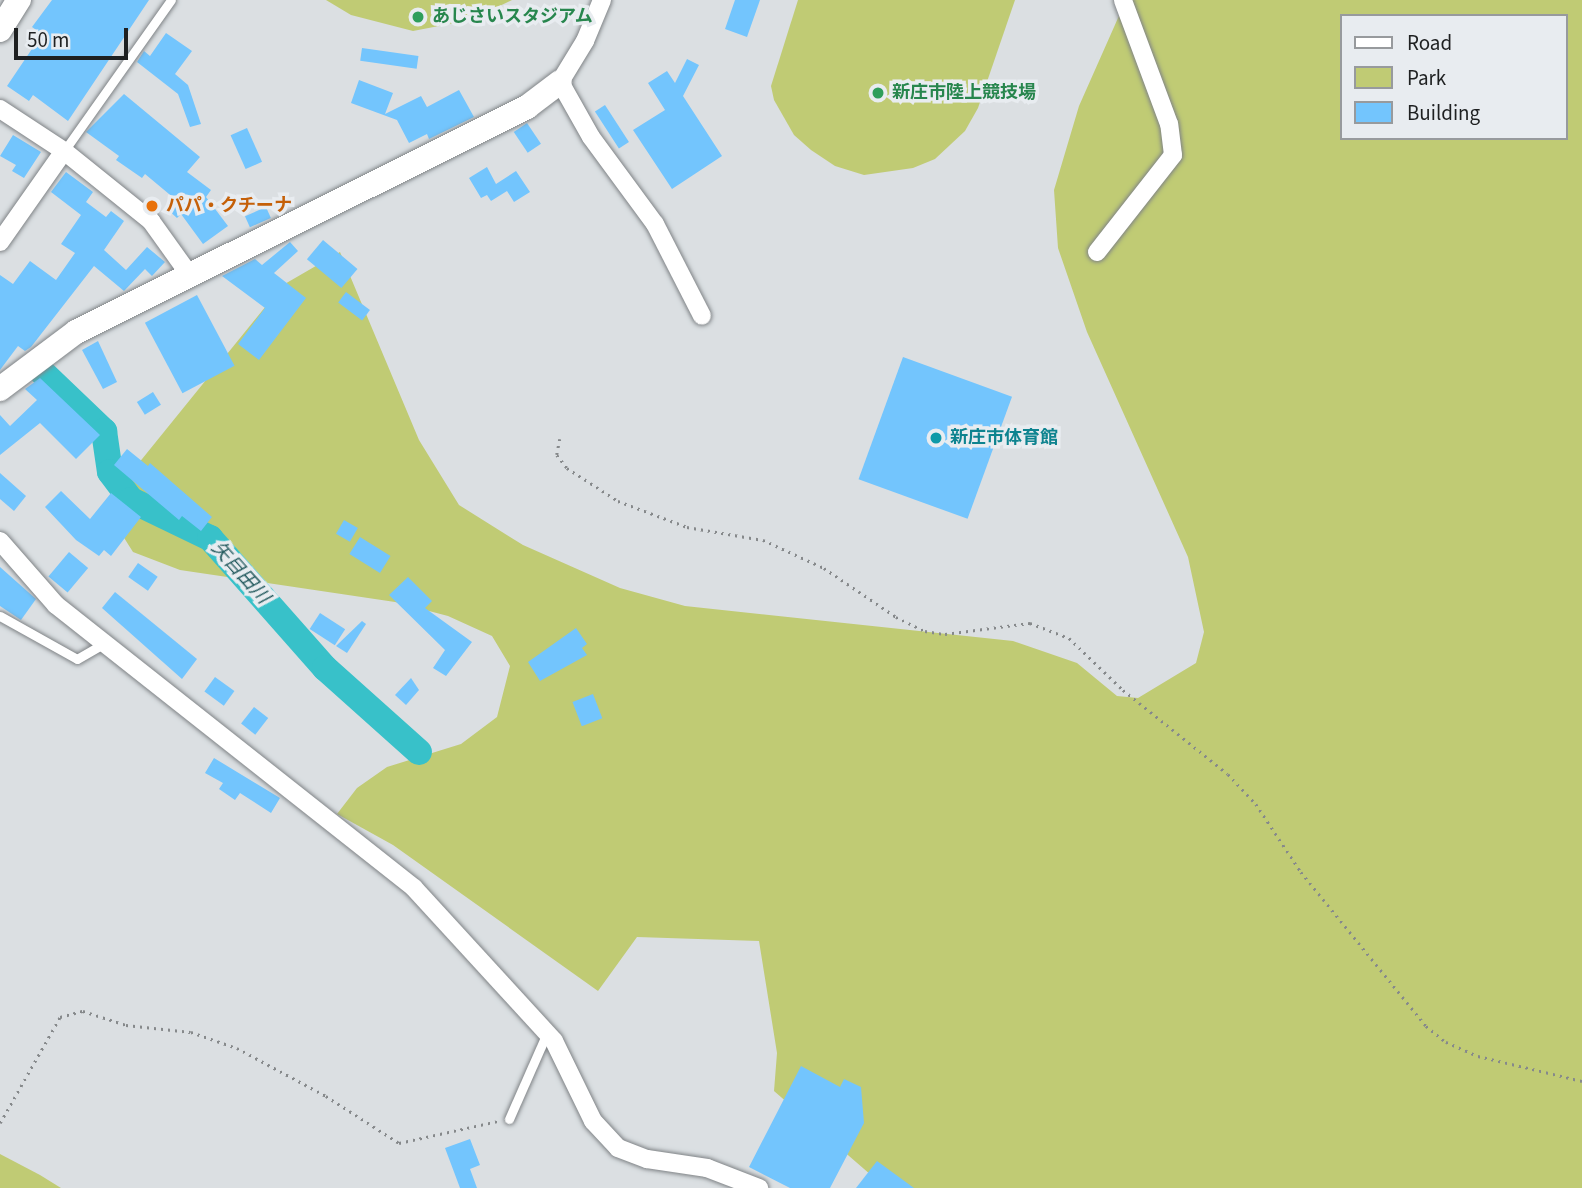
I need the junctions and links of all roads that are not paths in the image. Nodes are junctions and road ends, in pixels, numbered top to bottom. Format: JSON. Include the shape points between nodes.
{"nodes":[{"id":1,"x":19,"y":0,"type":"edge"},
{"id":2,"x":171,"y":0,"type":"edge"},
{"id":3,"x":602,"y":0,"type":"edge"},
{"id":4,"x":1123,"y":0,"type":"edge"},
{"id":5,"x":0,"y":30,"type":"edge"},
{"id":6,"x":560,"y":82,"type":"junction"},
{"id":7,"x":0,"y":109,"type":"edge"},
{"id":8,"x":64,"y":151,"type":"junction"},
{"id":9,"x":0,"y":242,"type":"edge"},
{"id":10,"x":1097,"y":252,"type":"dead end"},
{"id":11,"x":189,"y":274,"type":"junction"},
{"id":12,"x":702,"y":316,"type":"dead end"},
{"id":13,"x":0,"y":388,"type":"edge"},
{"id":14,"x":0,"y":541,"type":"edge"},
{"id":15,"x":0,"y":616,"type":"edge"},
{"id":16,"x":105,"y":643,"type":"junction"},
{"id":17,"x":547,"y":1033,"type":"junction"},
{"id":18,"x":509,"y":1119,"type":"road end"},
{"id":19,"x":759,"y":1188,"type":"edge"}],
"edges":[{"from":1,"to":5,"type":"street"},
{"from":2,"to":8,"type":"lane"},
{"from":3,"to":6,"type":"street","via":[[585,41]]},
{"from":4,"to":10,"type":"street","via":[[1169,124],[1173,155]]},
{"from":6,"to":11,"type":"street","via":[[527,107]]},
{"from":6,"to":12,"type":"street","via":[[591,137],[655,224]]},
{"from":7,"to":8,"type":"street"},
{"from":8,"to":9,"type":"street"},
{"from":8,"to":11,"type":"street","via":[[151,221]]},
{"from":11,"to":13,"type":"street","via":[[76,332]]},
{"from":14,"to":16,"type":"street","via":[[56,605]]},
{"from":15,"to":16,"type":"lane","via":[[77,659]]},
{"from":16,"to":17,"type":"street","via":[[414,888]]},
{"from":17,"to":18,"type":"lane"},
{"from":17,"to":19,"type":"street","via":[[574,1074],[593,1121],[618,1148],[646,1159],[707,1168]]}]}
